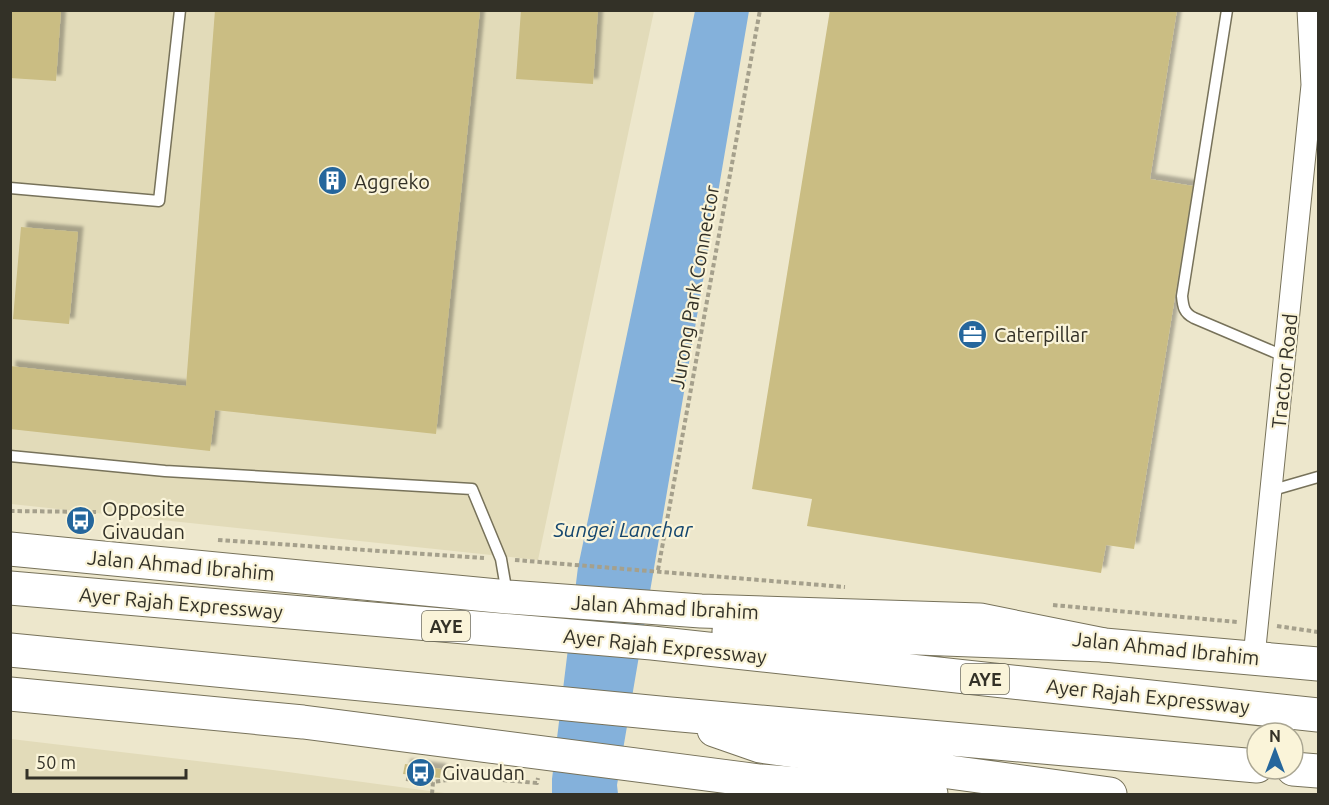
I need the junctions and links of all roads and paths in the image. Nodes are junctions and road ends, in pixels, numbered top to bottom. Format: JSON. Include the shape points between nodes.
{"nodes":[{"id":1,"x":180,"y":10,"type":"edge"},
{"id":2,"x":760,"y":10,"type":"edge"},
{"id":3,"x":1227,"y":10,"type":"edge"},
{"id":4,"x":1308,"y":10,"type":"edge"},
{"id":5,"x":1315,"y":85,"type":"edge"},
{"id":6,"x":10,"y":188,"type":"edge"},
{"id":7,"x":1286,"y":357,"type":"junction"},
{"id":8,"x":10,"y":456,"type":"edge"},
{"id":9,"x":1318,"y":477,"type":"edge"},
{"id":10,"x":1273,"y":490,"type":"junction"},
{"id":11,"x":10,"y":511,"type":"edge"},
{"id":12,"x":96,"y":512,"type":"dead end"},
{"id":13,"x":218,"y":540,"type":"dead end"},
{"id":14,"x":10,"y":549,"type":"edge"},
{"id":15,"x":501,"y":559,"type":"junction"},
{"id":16,"x":658,"y":570,"type":"junction"},
{"id":17,"x":846,"y":587,"type":"dead end"},
{"id":18,"x":10,"y":588,"type":"edge"},
{"id":19,"x":508,"y":597,"type":"junction"},
{"id":20,"x":1046,"y":605,"type":"dead end"},
{"id":21,"x":1258,"y":624,"type":"junction"},
{"id":22,"x":1318,"y":632,"type":"edge"},
{"id":23,"x":652,"y":643,"type":"junction"},
{"id":24,"x":1104,"y":645,"type":"junction"},
{"id":25,"x":10,"y":650,"type":"edge"},
{"id":26,"x":1254,"y":657,"type":"junction"},
{"id":27,"x":1318,"y":663,"type":"edge"},
{"id":28,"x":10,"y":694,"type":"edge"},
{"id":29,"x":670,"y":714,"type":"junction"},
{"id":30,"x":1318,"y":715,"type":"edge"},
{"id":31,"x":1245,"y":765,"type":"edge"},
{"id":32,"x":539,"y":770,"type":"dead end"},
{"id":33,"x":406,"y":779,"type":"dead end"},
{"id":34,"x":433,"y":782,"type":"junction"},
{"id":35,"x":432,"y":795,"type":"edge"},
{"id":36,"x":931,"y":795,"type":"edge"},
{"id":37,"x":1110,"y":795,"type":"edge"}],
"edges":[{"from":1,"to":6,"type":"lane","via":[[159,201]]},
{"from":2,"to":16,"type":"path","name":"Jurong Park Connector"},
{"from":3,"to":7,"type":"lane","via":[[1183,306],[1194,318]]},
{"from":4,"to":5,"type":"street","name":"Tractor Road"},
{"from":5,"to":7,"type":"street","name":"Tractor Road"},
{"from":7,"to":10,"type":"street","name":"Tractor Road"},
{"from":8,"to":15,"type":"lane","via":[[165,471],[472,489]]},
{"from":9,"to":10,"type":"lane"},
{"from":10,"to":21,"type":"street","name":"Tractor Road"},
{"from":11,"to":12,"type":"path"},
{"from":13,"to":15,"type":"path"},
{"from":14,"to":19,"type":"main road","name":"Jalan Ahmad Ibrahim"},
{"from":15,"to":16,"type":"path"},
{"from":15,"to":19,"type":"lane"},
{"from":16,"to":17,"type":"path"},
{"from":18,"to":23,"type":"main road","name":"Ayer Rajah Expressway","number":"AYE"},
{"from":19,"to":24,"type":"main road","name":"Jalan Ahmad Ibrahim","via":[[701,611],[980,620]]},
{"from":20,"to":21,"type":"path"},
{"from":21,"to":22,"type":"path"},
{"from":21,"to":26,"type":"street","name":"Tractor Road"},
{"from":23,"to":24,"type":"main road","via":[[678,631],[693,630]]},
{"from":23,"to":30,"type":"main road","name":"Ayer Rajah Expressway","number":"AYE"},
{"from":24,"to":26,"type":"main road","name":"Jalan Ahmad Ibrahim"},
{"from":25,"to":29,"type":"main road"},
{"from":26,"to":27,"type":"main road","name":"Jalan Ahmad Ibrahim"},
{"from":28,"to":36,"type":"main road","via":[[303,722],[760,781]]},
{"from":29,"to":31,"type":"main road"},
{"from":29,"to":37,"type":"main road","via":[[760,746]]},
{"from":32,"to":34,"type":"path","via":[[537,783],[468,777]]},
{"from":33,"to":34,"type":"path"},
{"from":34,"to":35,"type":"path"}]}
